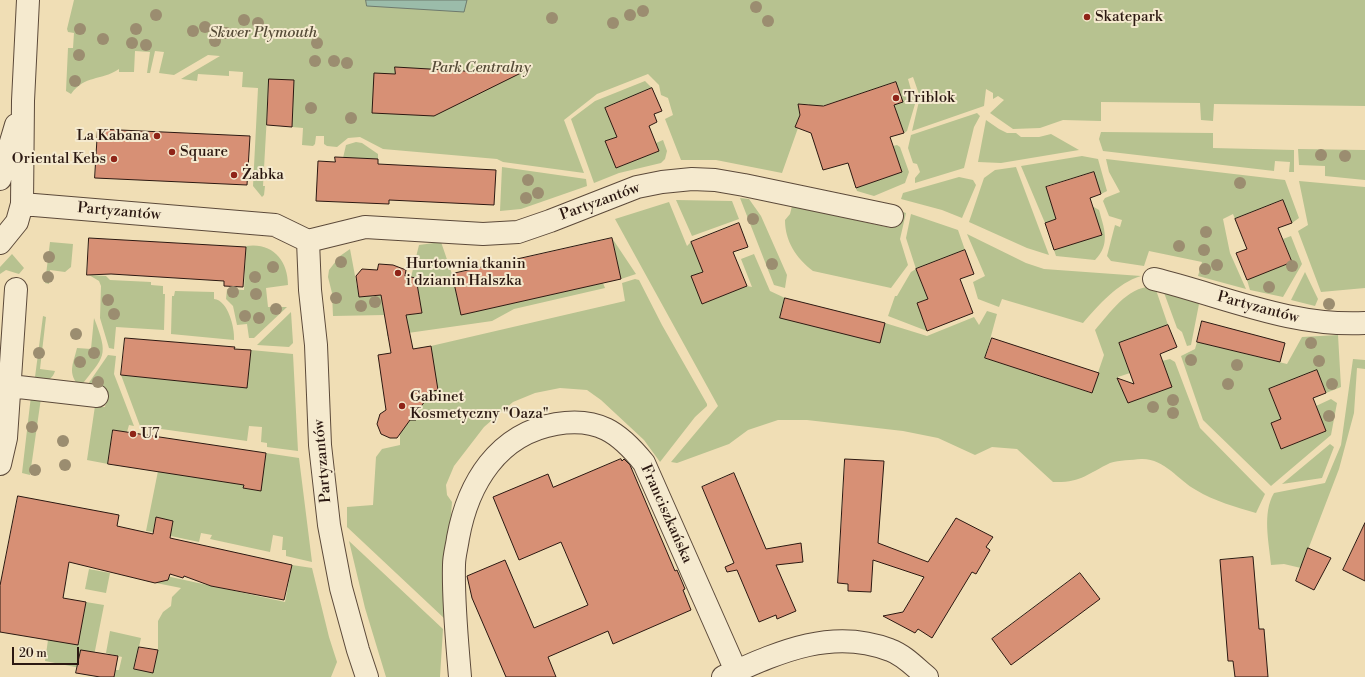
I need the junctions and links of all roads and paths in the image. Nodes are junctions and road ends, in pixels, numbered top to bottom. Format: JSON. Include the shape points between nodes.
{"nodes":[{"id":1,"x":28,"y":0,"type":"edge"},
{"id":2,"x":23,"y":101,"type":"junction"},
{"id":3,"x":0,"y":179,"type":"edge"},
{"id":4,"x":22,"y":204,"type":"junction"},
{"id":5,"x":892,"y":216,"type":"dead end"},
{"id":6,"x":308,"y":241,"type":"junction"},
{"id":7,"x":0,"y":243,"type":"edge"},
{"id":8,"x":1154,"y":279,"type":"dead end"},
{"id":9,"x":16,"y":290,"type":"dead end"},
{"id":10,"x":1365,"y":323,"type":"edge"},
{"id":11,"x":10,"y":386,"type":"junction"},
{"id":12,"x":97,"y":396,"type":"dead end"},
{"id":13,"x":0,"y":464,"type":"edge"},
{"id":14,"x":729,"y":674,"type":"edge"},
{"id":15,"x":368,"y":677,"type":"edge"},
{"id":16,"x":460,"y":677,"type":"edge"},
{"id":17,"x":927,"y":677,"type":"edge"}],
"edges":[{"from":1,"to":2,"type":"street"},
{"from":2,"to":3,"type":"street"},
{"from":2,"to":4,"type":"street"},
{"from":4,"to":6,"type":"street","name":"Partyzantów","via":[[275,225]]},
{"from":4,"to":7,"type":"street","via":[[17,222]]},
{"from":5,"to":6,"type":"street","name":"Partyzantów","via":[[744,185],[715,180],[692,180],[637,187],[518,232],[483,234],[365,227]]},
{"from":6,"to":15,"type":"street","name":"Partyzantów","via":[[320,445],[329,526],[341,588]]},
{"from":8,"to":10,"type":"street","name":"Partyzantów","via":[[1298,320]]},
{"from":9,"to":11,"type":"street"},
{"from":11,"to":12,"type":"street"},
{"from":11,"to":13,"type":"street","via":[[6,438]]},
{"from":14,"to":16,"type":"street","name":"Franciszkańska","via":[[644,464],[617,434],[599,425],[568,422],[531,430],[507,445],[495,456],[467,504],[454,564]]},
{"from":14,"to":17,"type":"street","via":[[791,648],[831,641],[863,643],[891,650]]}]}
